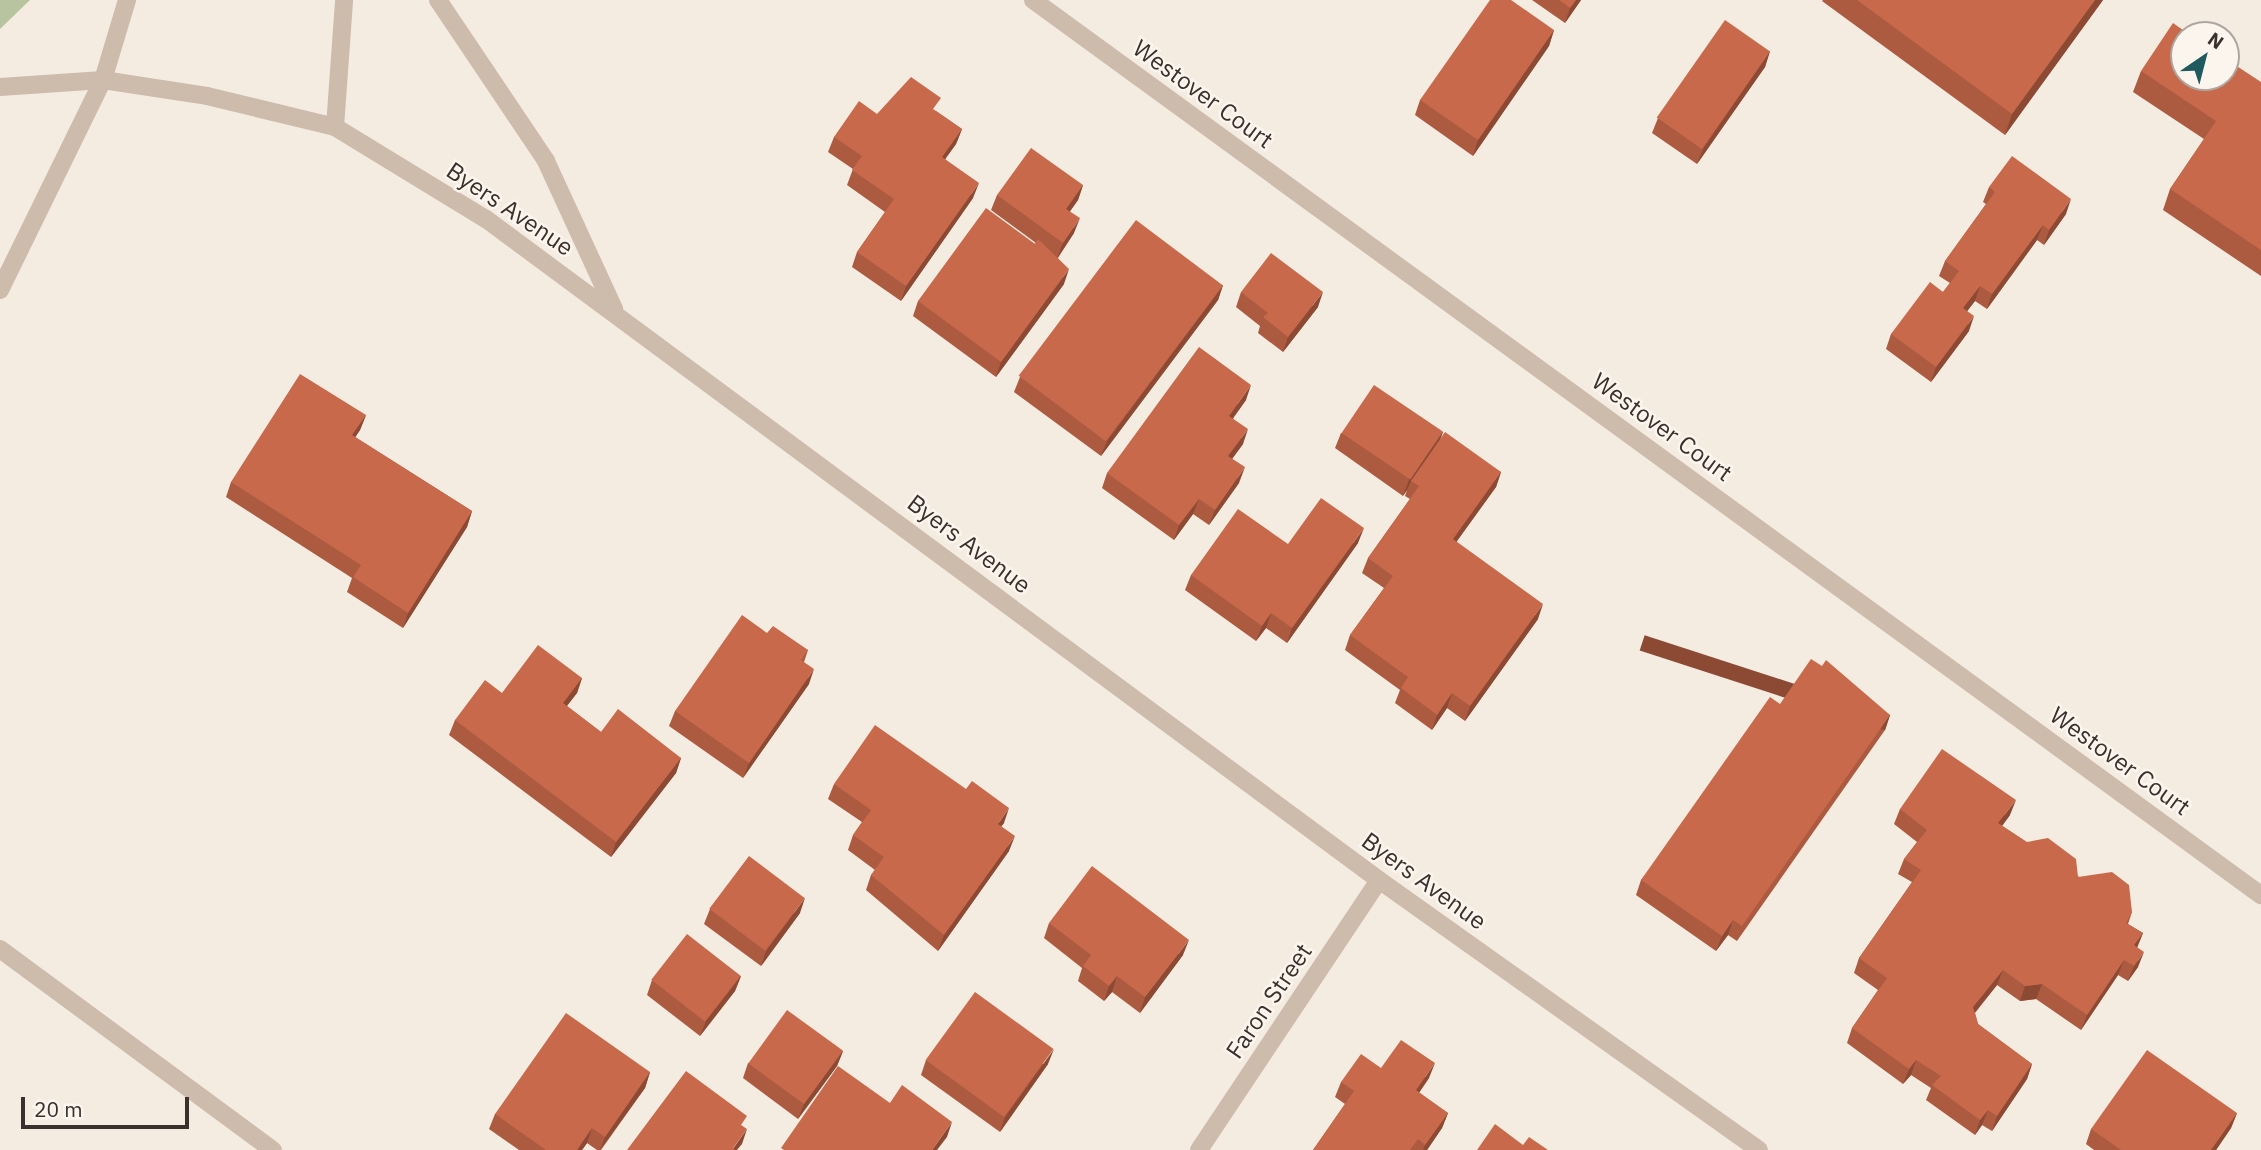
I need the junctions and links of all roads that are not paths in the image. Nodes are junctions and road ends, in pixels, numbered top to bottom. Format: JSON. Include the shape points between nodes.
{"nodes":[{"id":1,"x":127,"y":0,"type":"edge"},
{"id":2,"x":344,"y":0,"type":"edge"},
{"id":3,"x":438,"y":0,"type":"edge"},
{"id":4,"x":1033,"y":0,"type":"edge"},
{"id":5,"x":103,"y":80,"type":"junction"},
{"id":6,"x":0,"y":87,"type":"edge"},
{"id":7,"x":335,"y":127,"type":"junction"},
{"id":8,"x":0,"y":290,"type":"edge"},
{"id":9,"x":615,"y":312,"type":"junction"},
{"id":10,"x":1379,"y":880,"type":"junction"},
{"id":11,"x":2261,"y":895,"type":"edge"},
{"id":12,"x":0,"y":949,"type":"edge"},
{"id":13,"x":273,"y":1150,"type":"edge"},
{"id":14,"x":1199,"y":1150,"type":"edge"},
{"id":15,"x":1759,"y":1150,"type":"edge"}],
"edges":[{"from":1,"to":5,"type":"street"},
{"from":2,"to":7,"type":"street"},
{"from":3,"to":9,"type":"street","via":[[545,161]]},
{"from":4,"to":11,"type":"street","name":"Westover Court"},
{"from":5,"to":6,"type":"street","name":"Byers Avenue"},
{"from":5,"to":7,"type":"street","name":"Byers Avenue","via":[[207,96]]},
{"from":5,"to":8,"type":"street"},
{"from":7,"to":9,"type":"street","name":"Byers Avenue","via":[[486,219]]},
{"from":9,"to":10,"type":"street","name":"Byers Avenue"},
{"from":10,"to":14,"type":"street","name":"Faron Street"},
{"from":10,"to":15,"type":"street","name":"Byers Avenue"},
{"from":12,"to":13,"type":"street"}]}
